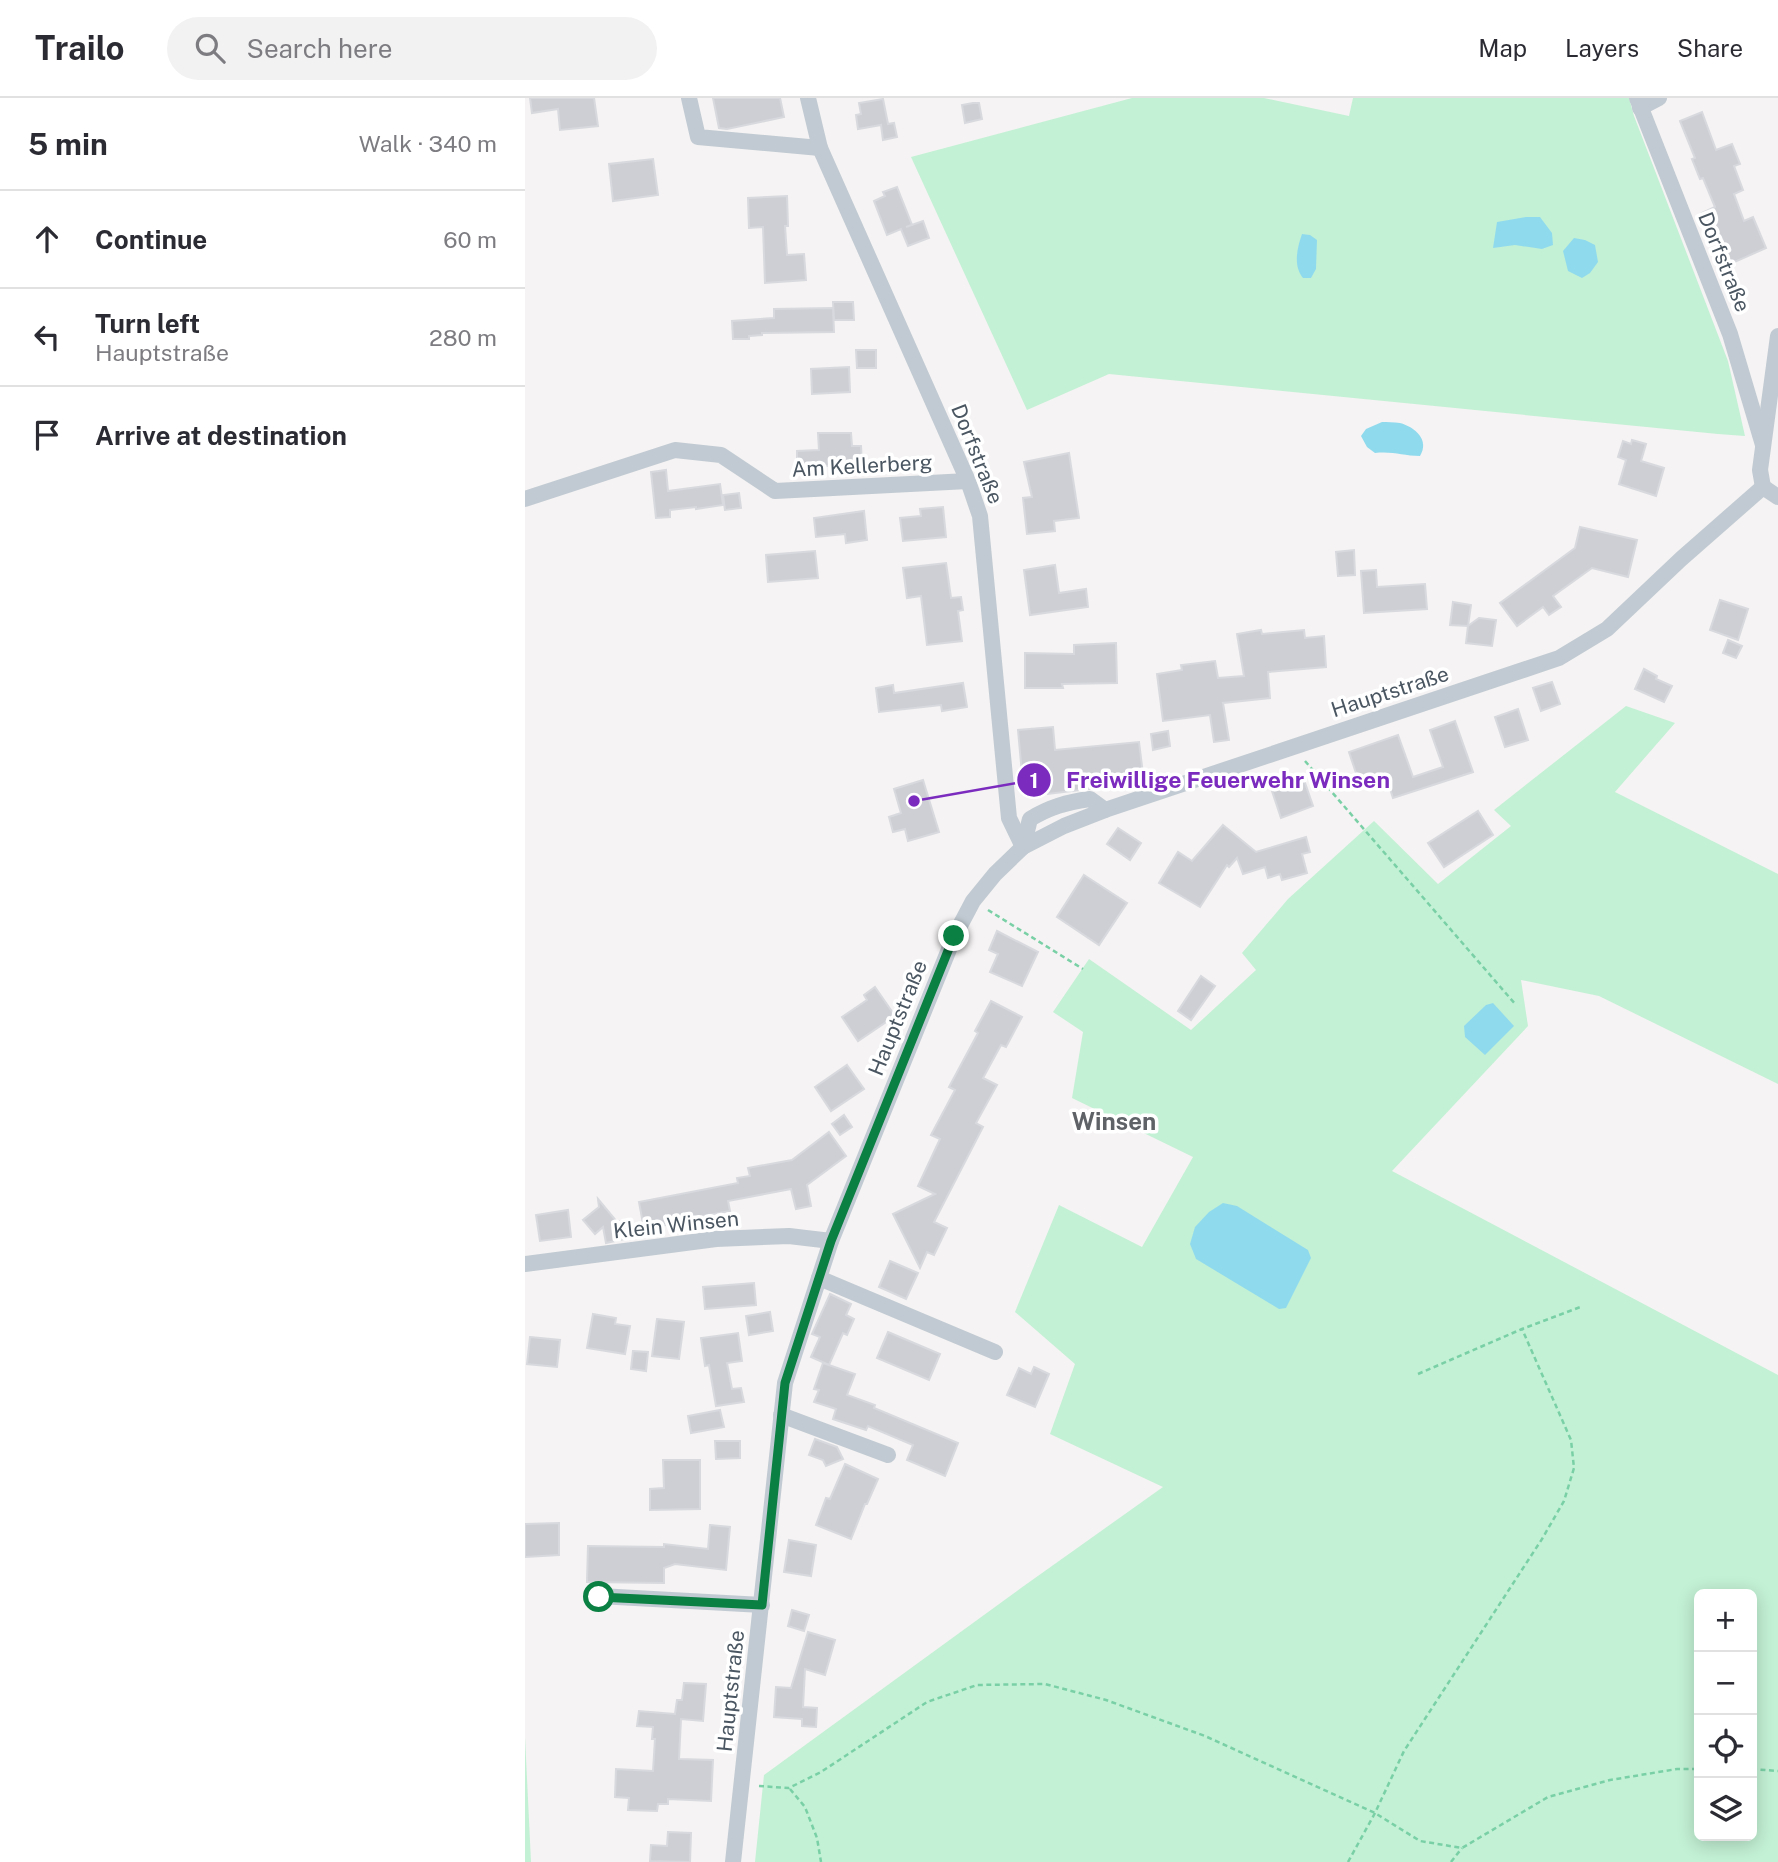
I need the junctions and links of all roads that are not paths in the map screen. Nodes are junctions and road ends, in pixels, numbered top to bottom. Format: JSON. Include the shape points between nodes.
{"nodes":[{"id":1,"x":689,"y":98,"type":"edge"},
{"id":2,"x":808,"y":98,"type":"edge"},
{"id":3,"x":1659,"y":98,"type":"edge"},
{"id":4,"x":1639,"y":103,"type":"edge"},
{"id":5,"x":820,"y":148,"type":"junction"},
{"id":6,"x":1778,"y":336,"type":"edge"},
{"id":7,"x":1763,"y":444,"type":"junction"},
{"id":8,"x":968,"y":481,"type":"junction"},
{"id":9,"x":1763,"y":487,"type":"junction"},
{"id":10,"x":1778,"y":497,"type":"edge"},
{"id":11,"x":525,"y":499,"type":"edge"},
{"id":12,"x":1105,"y":810,"type":"junction"},
{"id":13,"x":1023,"y":847,"type":"junction"},
{"id":14,"x":831,"y":1241,"type":"junction"},
{"id":15,"x":525,"y":1264,"type":"edge"},
{"id":16,"x":819,"y":1279,"type":"junction"},
{"id":17,"x":995,"y":1352,"type":"dead end"},
{"id":18,"x":781,"y":1415,"type":"junction"},
{"id":19,"x":888,"y":1455,"type":"dead end"},
{"id":20,"x":599,"y":1597,"type":"dead end"},
{"id":21,"x":762,"y":1605,"type":"junction"},
{"id":22,"x":733,"y":1862,"type":"edge"}],
"edges":[{"from":1,"to":5,"type":"street","via":[[698,137]]},
{"from":2,"to":5,"type":"street","name":"Dorfstraße"},
{"from":3,"to":4,"type":"street"},
{"from":4,"to":7,"type":"street","name":"Dorfstraße","via":[[1730,334]]},
{"from":5,"to":8,"type":"street","name":"Dorfstraße"},
{"from":6,"to":7,"type":"street"},
{"from":7,"to":9,"type":"street"},
{"from":8,"to":11,"type":"street","name":"Am Kellerberg","via":[[775,491],[722,455],[675,450]]},
{"from":8,"to":13,"type":"street","name":"Dorfstraße","via":[[980,516],[1009,818]]},
{"from":9,"to":10,"type":"street"},
{"from":9,"to":12,"type":"street","name":"Hauptstraße","via":[[1607,629],[1559,658]]},
{"from":12,"to":13,"type":"street","name":"Hauptstraße"},
{"from":12,"to":13,"type":"street","via":[[1090,799],[1046,809],[1030,819]]},
{"from":13,"to":14,"type":"street","name":"Hauptstraße","via":[[973,901],[954,936]]},
{"from":14,"to":15,"type":"street","name":"Klein Winsen","via":[[789,1236],[716,1239]]},
{"from":14,"to":16,"type":"street","name":"Hauptstraße"},
{"from":16,"to":17,"type":"street"},
{"from":16,"to":18,"type":"street","name":"Hauptstraße","via":[[785,1383]]},
{"from":18,"to":19,"type":"street"},
{"from":18,"to":21,"type":"street","name":"Hauptstraße"},
{"from":20,"to":21,"type":"street"},
{"from":21,"to":22,"type":"street","name":"Hauptstraße"}]}
